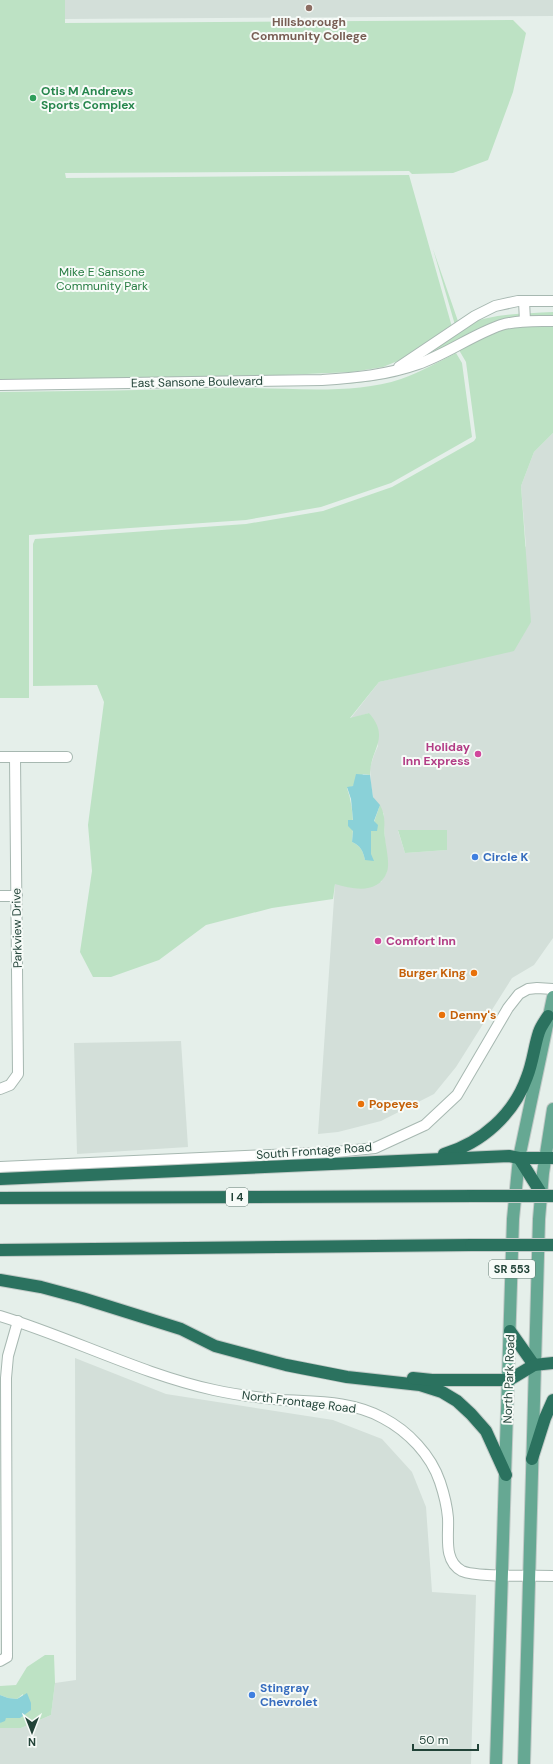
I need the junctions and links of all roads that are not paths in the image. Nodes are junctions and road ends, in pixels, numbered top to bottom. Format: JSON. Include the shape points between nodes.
{"nodes":[{"id":1,"x":524,"y":300,"type":"junction"},
{"id":2,"x":553,"y":301,"type":"edge"},
{"id":3,"x":474,"y":317,"type":"junction"},
{"id":4,"x":526,"y":321,"type":"junction"},
{"id":5,"x":553,"y":321,"type":"edge"},
{"id":6,"x":484,"y":332,"type":"junction"},
{"id":7,"x":394,"y":370,"type":"junction"},
{"id":8,"x":0,"y":385,"type":"edge"},
{"id":9,"x":15,"y":757,"type":"junction"},
{"id":10,"x":67,"y":757,"type":"dead end"},
{"id":11,"x":0,"y":758,"type":"edge"},
{"id":12,"x":0,"y":896,"type":"edge"},
{"id":13,"x":17,"y":896,"type":"junction"},
{"id":14,"x":553,"y":990,"type":"edge"},
{"id":15,"x":553,"y":997,"type":"edge"},
{"id":16,"x":548,"y":1016,"type":"junction"},
{"id":17,"x":0,"y":1089,"type":"edge"},
{"id":18,"x":553,"y":1109,"type":"edge"},
{"id":19,"x":429,"y":1158,"type":"junction"},
{"id":20,"x":519,"y":1158,"type":"junction"},
{"id":21,"x":549,"y":1158,"type":"edge"},
{"id":22,"x":0,"y":1166,"type":"edge"},
{"id":23,"x":0,"y":1179,"type":"edge"},
{"id":24,"x":547,"y":1194,"type":"edge"},
{"id":25,"x":0,"y":1198,"type":"edge"},
{"id":26,"x":553,"y":1245,"type":"edge"},
{"id":27,"x":0,"y":1250,"type":"edge"},
{"id":28,"x":0,"y":1280,"type":"edge"},
{"id":29,"x":0,"y":1316,"type":"edge"},
{"id":30,"x":18,"y":1321,"type":"junction"},
{"id":31,"x":510,"y":1331,"type":"junction"},
{"id":32,"x":191,"y":1334,"type":"junction"},
{"id":33,"x":553,"y":1363,"type":"edge"},
{"id":34,"x":534,"y":1366,"type":"junction"},
{"id":35,"x":509,"y":1380,"type":"junction"},
{"id":36,"x":553,"y":1400,"type":"edge"},
{"id":37,"x":3,"y":1444,"type":"edge"},
{"id":38,"x":532,"y":1459,"type":"junction"},
{"id":39,"x":506,"y":1475,"type":"junction"},
{"id":40,"x":503,"y":1575,"type":"junction"},
{"id":41,"x":529,"y":1575,"type":"junction"},
{"id":42,"x":553,"y":1576,"type":"edge"},
{"id":43,"x":0,"y":1662,"type":"edge"},
{"id":44,"x":496,"y":1764,"type":"edge"},
{"id":45,"x":524,"y":1764,"type":"edge"}],
"edges":[{"from":1,"to":2,"type":"street","name":"East Sansone Boulevard"},
{"from":1,"to":3,"type":"street","name":"East Sansone Boulevard","via":[[506,302]]},
{"from":1,"to":4,"type":"street"},
{"from":3,"to":6,"type":"street"},
{"from":3,"to":7,"type":"street","name":"East Sansone Boulevard"},
{"from":4,"to":5,"type":"street","name":"East Sansone Boulevard"},
{"from":4,"to":6,"type":"street","name":"East Sansone Boulevard","via":[[502,325]]},
{"from":6,"to":7,"type":"street","name":"East Sansone Boulevard","via":[[431,359]]},
{"from":7,"to":8,"type":"street","name":"East Sansone Boulevard","via":[[368,377],[322,380]]},
{"from":9,"to":10,"type":"street"},
{"from":9,"to":11,"type":"street"},
{"from":9,"to":13,"type":"street","name":"Parkview Drive"},
{"from":12,"to":13,"type":"street"},
{"from":13,"to":17,"type":"street","name":"Parkview Drive","via":[[18,1074],[10,1085]]},
{"from":14,"to":22,"type":"street","name":"South Frontage Road","via":[[528,989],[519,994],[508,1008],[457,1095],[425,1125],[375,1148],[336,1152]]},
{"from":15,"to":16,"type":"main road","name":"North Park Road","number":"SR 553"},
{"from":16,"to":19,"type":"highway","via":[[540,1031],[527,1078],[515,1102],[504,1116],[471,1144]]},
{"from":16,"to":20,"type":"main road","name":"North Park Road","number":"SR 553"},
{"from":18,"to":21,"type":"main road","name":"North Park Road","number":"SR 553"},
{"from":19,"to":20,"type":"highway"},
{"from":19,"to":23,"type":"highway"},
{"from":20,"to":21,"type":"highway"},
{"from":20,"to":24,"type":"highway"},
{"from":20,"to":31,"type":"main road","name":"North Park Road","number":"SR 553","via":[[513,1219]]},
{"from":21,"to":24,"type":"main road","name":"North Park Road","number":"SR 553"},
{"from":24,"to":25,"type":"highway","number":"I 4","bridge":true},
{"from":24,"to":34,"type":"main road","name":"North Park Road","number":"SR 553"},
{"from":26,"to":27,"type":"highway","bridge":true},
{"from":28,"to":32,"type":"highway","via":[[82,1298]]},
{"from":29,"to":30,"type":"street","name":"North Frontage Road"},
{"from":30,"to":37,"type":"street","via":[[8,1356]]},
{"from":30,"to":40,"type":"street","name":"North Frontage Road","via":[[154,1372],[214,1390],[246,1396],[352,1406],[382,1417],[415,1442],[440,1480],[447,1507],[448,1550],[456,1566],[471,1574]]},
{"from":31,"to":34,"type":"highway"},
{"from":31,"to":35,"type":"main road","name":"North Park Road","number":"SR 553"},
{"from":32,"to":35,"type":"highway","via":[[285,1360],[355,1373],[432,1380]]},
{"from":32,"to":39,"type":"highway","via":[[215,1346],[286,1365],[347,1377],[420,1385],[442,1392],[457,1401],[486,1431]]},
{"from":33,"to":34,"type":"highway"},
{"from":34,"to":35,"type":"highway"},
{"from":34,"to":38,"type":"main road","name":"North Park Road","number":"SR 553"},
{"from":35,"to":39,"type":"main road","name":"North Park Road","number":"SR 553"},
{"from":36,"to":38,"type":"highway"},
{"from":37,"to":43,"type":"street","via":[[7,1657]]},
{"from":38,"to":41,"type":"main road","name":"North Park Road","number":"SR 553"},
{"from":39,"to":40,"type":"main road","name":"North Park Road","number":"SR 553"},
{"from":40,"to":41,"type":"street","name":"North Frontage Road"},
{"from":40,"to":44,"type":"main road","name":"North Park Road"},
{"from":41,"to":42,"type":"street","name":"North Frontage Road"},
{"from":41,"to":45,"type":"main road","name":"North Park Road"}]}
